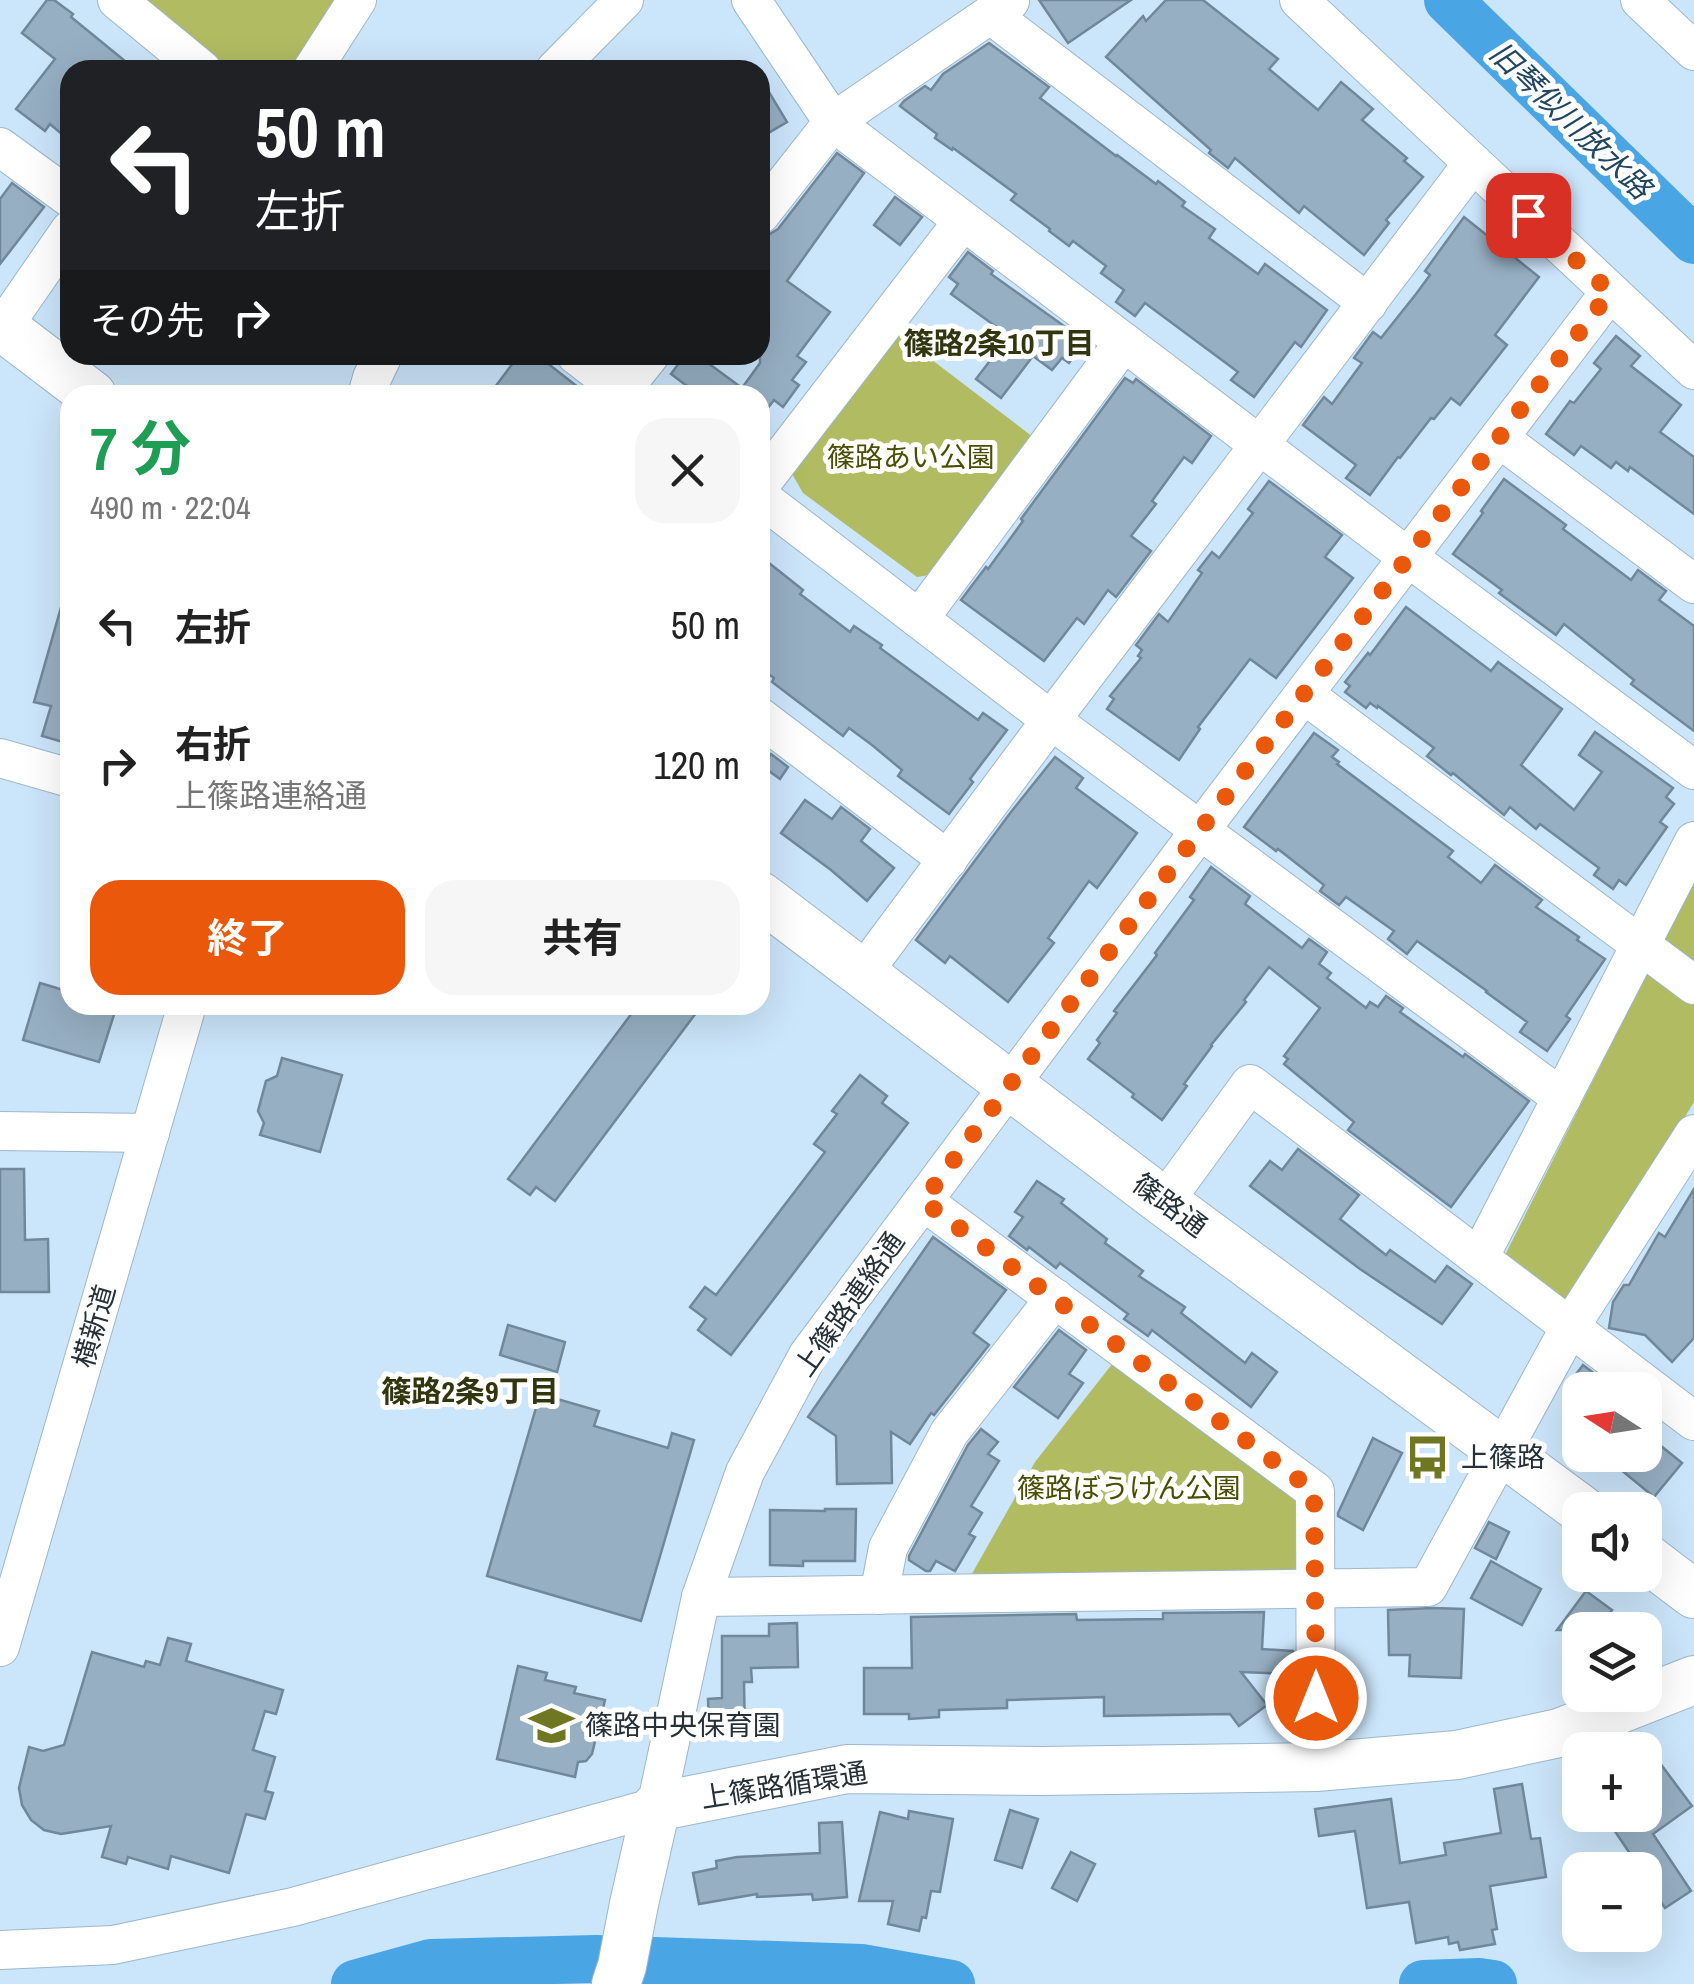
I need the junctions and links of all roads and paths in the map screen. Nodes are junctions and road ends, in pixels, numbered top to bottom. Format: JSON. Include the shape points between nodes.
{"nodes":[{"id":1,"x":117,"y":0,"type":"edge"},
{"id":2,"x":357,"y":0,"type":"edge"},
{"id":3,"x":624,"y":0,"type":"edge"},
{"id":4,"x":751,"y":0,"type":"edge"},
{"id":5,"x":1299,"y":0,"type":"edge"},
{"id":6,"x":1640,"y":0,"type":"edge"},
{"id":7,"x":1002,"y":7,"type":"edge"},
{"id":8,"x":1694,"y":51,"type":"edge"},
{"id":9,"x":190,"y":60,"type":"edge"},
{"id":10,"x":318,"y":60,"type":"edge"},
{"id":11,"x":565,"y":60,"type":"edge"},
{"id":12,"x":833,"y":122,"type":"junction"},
{"id":13,"x":0,"y":148,"type":"edge"},
{"id":14,"x":1473,"y":163,"type":"junction"},
{"id":15,"x":60,"y":191,"type":"edge"},
{"id":16,"x":770,"y":202,"type":"edge"},
{"id":17,"x":964,"y":221,"type":"junction"},
{"id":18,"x":60,"y":244,"type":"edge"},
{"id":19,"x":1610,"y":292,"type":"junction"},
{"id":20,"x":1368,"y":303,"type":"junction"},
{"id":21,"x":1,"y":326,"type":"edge"},
{"id":22,"x":1124,"y":342,"type":"junction"},
{"id":23,"x":588,"y":365,"type":"edge"},
{"id":24,"x":1694,"y":370,"type":"edge"},
{"id":25,"x":79,"y":385,"type":"edge"},
{"id":26,"x":613,"y":385,"type":"edge"},
{"id":27,"x":1499,"y":438,"type":"junction"},
{"id":28,"x":1260,"y":445,"type":"junction"},
{"id":29,"x":770,"y":471,"type":"edge"},
{"id":30,"x":770,"y":504,"type":"edge"},
{"id":31,"x":1409,"y":558,"type":"junction"},
{"id":32,"x":1694,"y":584,"type":"edge"},
{"id":33,"x":920,"y":619,"type":"junction"},
{"id":34,"x":1305,"y":695,"type":"junction"},
{"id":35,"x":1051,"y":720,"type":"junction"},
{"id":36,"x":770,"y":725,"type":"edge"},
{"id":37,"x":0,"y":758,"type":"edge"},
{"id":38,"x":1694,"y":770,"type":"edge"},
{"id":39,"x":60,"y":775,"type":"edge"},
{"id":40,"x":1201,"y":829,"type":"junction"},
{"id":41,"x":1694,"y":842,"type":"edge"},
{"id":42,"x":948,"y":860,"type":"junction"},
{"id":43,"x":770,"y":904,"type":"edge"},
{"id":44,"x":1641,"y":946,"type":"junction"},
{"id":45,"x":862,"y":974,"type":"junction"},
{"id":46,"x":1694,"y":985,"type":"edge"},
{"id":47,"x":184,"y":1015,"type":"edge"},
{"id":48,"x":1010,"y":1086,"type":"junction"},
{"id":49,"x":1562,"y":1098,"type":"junction"},
{"id":50,"x":0,"y":1131,"type":"edge"},
{"id":51,"x":150,"y":1133,"type":"junction"},
{"id":52,"x":1694,"y":1134,"type":"edge"},
{"id":53,"x":923,"y":1201,"type":"junction"},
{"id":54,"x":1164,"y":1202,"type":"junction"},
{"id":55,"x":1479,"y":1258,"type":"junction"},
{"id":56,"x":1055,"y":1298,"type":"junction"},
{"id":57,"x":1570,"y":1327,"type":"junction"},
{"id":58,"x":1688,"y":1405,"type":"edge"},
{"id":59,"x":1504,"y":1451,"type":"junction"},
{"id":60,"x":1562,"y":1495,"type":"edge"},
{"id":61,"x":1662,"y":1570,"type":"edge"},
{"id":62,"x":1315,"y":1589,"type":"junction"},
{"id":63,"x":1694,"y":1594,"type":"edge"},
{"id":64,"x":879,"y":1595,"type":"junction"},
{"id":65,"x":701,"y":1597,"type":"junction"},
{"id":66,"x":0,"y":1647,"type":"edge"},
{"id":67,"x":1694,"y":1680,"type":"edge"},
{"id":68,"x":1316,"y":1767,"type":"junction"},
{"id":69,"x":656,"y":1807,"type":"junction"},
{"id":70,"x":0,"y":1950,"type":"edge"},
{"id":71,"x":616,"y":1984,"type":"edge"}],
"edges":[{"from":1,"to":9,"type":"street"},
{"from":2,"to":10,"type":"street"},
{"from":3,"to":11,"type":"street"},
{"from":4,"to":12,"type":"street"},
{"from":5,"to":14,"type":"street"},
{"from":6,"to":8,"type":"street"},
{"from":7,"to":12,"type":"street"},
{"from":7,"to":20,"type":"street"},
{"from":12,"to":16,"type":"street"},
{"from":12,"to":17,"type":"street"},
{"from":13,"to":15,"type":"street"},
{"from":14,"to":19,"type":"street"},
{"from":14,"to":20,"type":"street"},
{"from":17,"to":22,"type":"street"},
{"from":17,"to":29,"type":"street"},
{"from":18,"to":21,"type":"street"},
{"from":19,"to":24,"type":"street"},
{"from":19,"to":27,"type":"street","name":"上篠路連絡通"},
{"from":20,"to":28,"type":"street"},
{"from":21,"to":25,"type":"main road"},
{"from":22,"to":28,"type":"street"},
{"from":22,"to":33,"type":"street"},
{"from":23,"to":26,"type":"street"},
{"from":27,"to":31,"type":"street","name":"上篠路連絡通"},
{"from":27,"to":32,"type":"street"},
{"from":28,"to":31,"type":"street"},
{"from":28,"to":35,"type":"street"},
{"from":30,"to":33,"type":"street"},
{"from":31,"to":34,"type":"street","name":"上篠路連絡通"},
{"from":31,"to":38,"type":"street"},
{"from":33,"to":35,"type":"street"},
{"from":34,"to":40,"type":"street","name":"上篠路連絡通"},
{"from":34,"to":44,"type":"street"},
{"from":35,"to":40,"type":"street"},
{"from":35,"to":42,"type":"street"},
{"from":36,"to":42,"type":"street"},
{"from":37,"to":39,"type":"street"},
{"from":40,"to":48,"type":"street","name":"上篠路連絡通"},
{"from":40,"to":49,"type":"street"},
{"from":41,"to":44,"type":"street"},
{"from":42,"to":45,"type":"street"},
{"from":43,"to":45,"type":"main road","name":"篠路通"},
{"from":44,"to":46,"type":"street"},
{"from":44,"to":49,"type":"street"},
{"from":45,"to":48,"type":"main road","name":"篠路通"},
{"from":47,"to":51,"type":"street","name":"横新道"},
{"from":48,"to":53,"type":"street","name":"上篠路連絡通"},
{"from":48,"to":54,"type":"main road","name":"篠路通"},
{"from":49,"to":55,"type":"street"},
{"from":50,"to":51,"type":"street"},
{"from":51,"to":66,"type":"street","name":"横新道"},
{"from":52,"to":57,"type":"street"},
{"from":53,"to":56,"type":"street"},
{"from":53,"to":65,"type":"street","name":"上篠路連絡通","via":[[808,1355],[745,1472]]},
{"from":54,"to":55,"type":"street","via":[[1250,1084]]},
{"from":54,"to":59,"type":"main road","name":"篠路通"},
{"from":55,"to":57,"type":"street"},
{"from":56,"to":62,"type":"street","via":[[1314,1491]]},
{"from":56,"to":64,"type":"street","via":[[949,1433],[888,1548]]},
{"from":57,"to":58,"type":"street"},
{"from":57,"to":59,"type":"street"},
{"from":59,"to":60,"type":"main road","name":"篠路通"},
{"from":59,"to":62,"type":"street","via":[[1428,1587]]},
{"from":61,"to":63,"type":"main road"},
{"from":62,"to":64,"type":"street"},
{"from":62,"to":68,"type":"street"},
{"from":64,"to":65,"type":"street"},
{"from":65,"to":69,"type":"street","name":"上篠路連絡通"},
{"from":67,"to":68,"type":"main road","name":"上篠路循環通","via":[[1560,1733],[1456,1755]]},
{"from":68,"to":69,"type":"main road","name":"上篠路循環通","via":[[847,1769]]},
{"from":69,"to":70,"type":"street","name":"上篠路循環通","via":[[293,1907],[112,1944]]},
{"from":69,"to":71,"type":"main road"}]}
